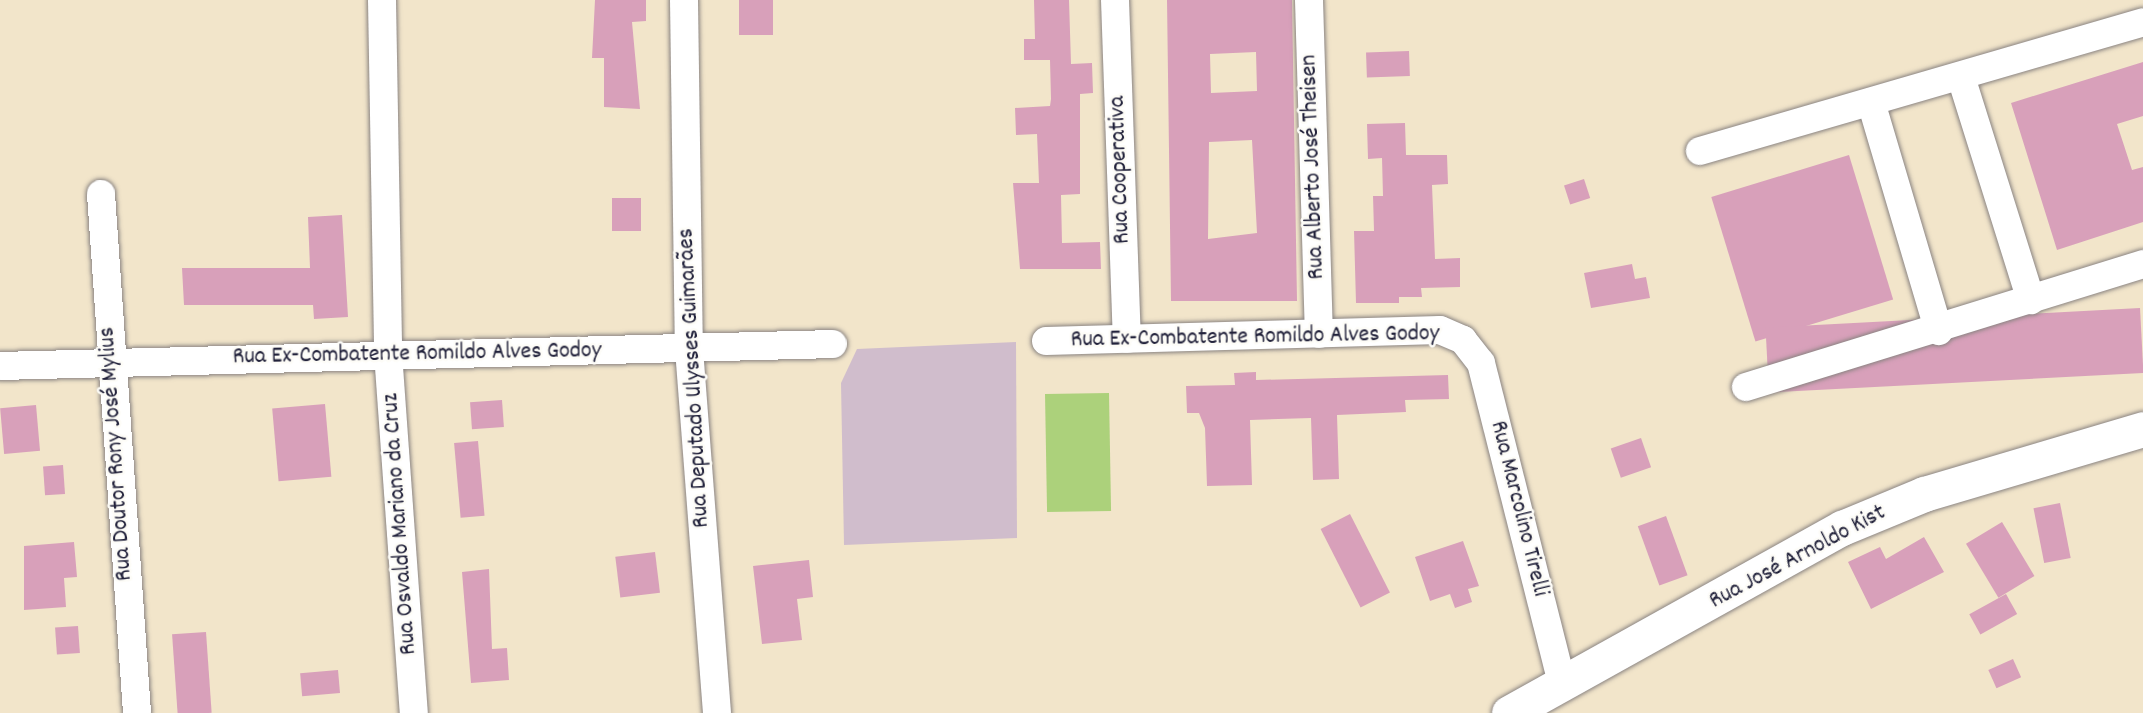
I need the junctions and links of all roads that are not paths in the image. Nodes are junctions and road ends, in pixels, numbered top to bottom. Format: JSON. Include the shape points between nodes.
{"nodes":[{"id":1,"x":382,"y":0,"type":"edge"},
{"id":2,"x":684,"y":0,"type":"edge"},
{"id":3,"x":1115,"y":0,"type":"edge"},
{"id":4,"x":1309,"y":0,"type":"edge"},
{"id":5,"x":2143,"y":22,"type":"edge"},
{"id":6,"x":1961,"y":77,"type":"junction"},
{"id":7,"x":1871,"y":102,"type":"junction"},
{"id":8,"x":1700,"y":151,"type":"dead end"},
{"id":9,"x":101,"y":194,"type":"dead end"},
{"id":10,"x":2143,"y":264,"type":"edge"},
{"id":11,"x":2031,"y":300,"type":"junction"},
{"id":12,"x":1939,"y":331,"type":"junction"},
{"id":13,"x":1319,"y":334,"type":"junction"},
{"id":14,"x":1126,"y":339,"type":"junction"},
{"id":15,"x":1463,"y":340,"type":"joint"},
{"id":16,"x":1046,"y":341,"type":"dead end"},
{"id":17,"x":833,"y":344,"type":"dead end"},
{"id":18,"x":689,"y":349,"type":"junction"},
{"id":19,"x":388,"y":353,"type":"junction"},
{"id":20,"x":110,"y":363,"type":"junction"},
{"id":21,"x":0,"y":366,"type":"edge"},
{"id":22,"x":1746,"y":387,"type":"dead end"},
{"id":23,"x":2143,"y":429,"type":"edge"},
{"id":24,"x":1562,"y":684,"type":"junction"},
{"id":25,"x":137,"y":713,"type":"edge"},
{"id":26,"x":414,"y":713,"type":"edge"},
{"id":27,"x":717,"y":713,"type":"edge"},
{"id":28,"x":1509,"y":713,"type":"edge"}],
"edges":[{"from":1,"to":19,"type":"street","name":"Rua Osvaldo Mariano da Cruz"},
{"from":2,"to":18,"type":"street","name":"Rua Deputado Ulysses Guimarães"},
{"from":3,"to":14,"type":"street","name":"Rua Cooperativa"},
{"from":4,"to":13,"type":"street","name":"Rua Alberto José Theisen"},
{"from":5,"to":6,"type":"street"},
{"from":6,"to":7,"type":"street"},
{"from":6,"to":11,"type":"street"},
{"from":7,"to":8,"type":"street"},
{"from":7,"to":12,"type":"street"},
{"from":9,"to":20,"type":"street","name":"Rua Doutor Rony José Mylius"},
{"from":10,"to":11,"type":"street"},
{"from":11,"to":12,"type":"street"},
{"from":12,"to":22,"type":"street"},
{"from":13,"to":14,"type":"street","name":"Rua Ex-Combatente Romildo Alves Godoy"},
{"from":13,"to":15,"type":"street","name":"Rua Ex-Combatente Romildo Alves Godoy","via":[[1440,330]]},
{"from":14,"to":16,"type":"street","name":"Rua Ex-Combatente Romildo Alves Godoy"},
{"from":15,"to":24,"type":"street","name":"Rua Marcolino Tirelli","via":[[1481,363]]},
{"from":17,"to":18,"type":"street","name":"Rua Ex-Combatente Romildo Alves Godoy"},
{"from":18,"to":19,"type":"street","name":"Rua Ex-Combatente Romildo Alves Godoy"},
{"from":18,"to":27,"type":"street","name":"Rua Deputado Ulysses Guimarães"},
{"from":19,"to":20,"type":"street","name":"Rua Ex-Combatente Romildo Alves Godoy"},
{"from":19,"to":26,"type":"street","name":"Rua Osvaldo Mariano da Cruz"},
{"from":20,"to":21,"type":"street","name":"Rua Ex-Combatente Romildo Alves Godoy"},
{"from":20,"to":25,"type":"street","name":"Rua Doutor Rony José Mylius"},
{"from":23,"to":24,"type":"street","name":"Rua José Arnoldo Kist","via":[[1924,494],[1842,528]]},
{"from":24,"to":28,"type":"street","name":"Rua José Arnoldo Kist"}]}
